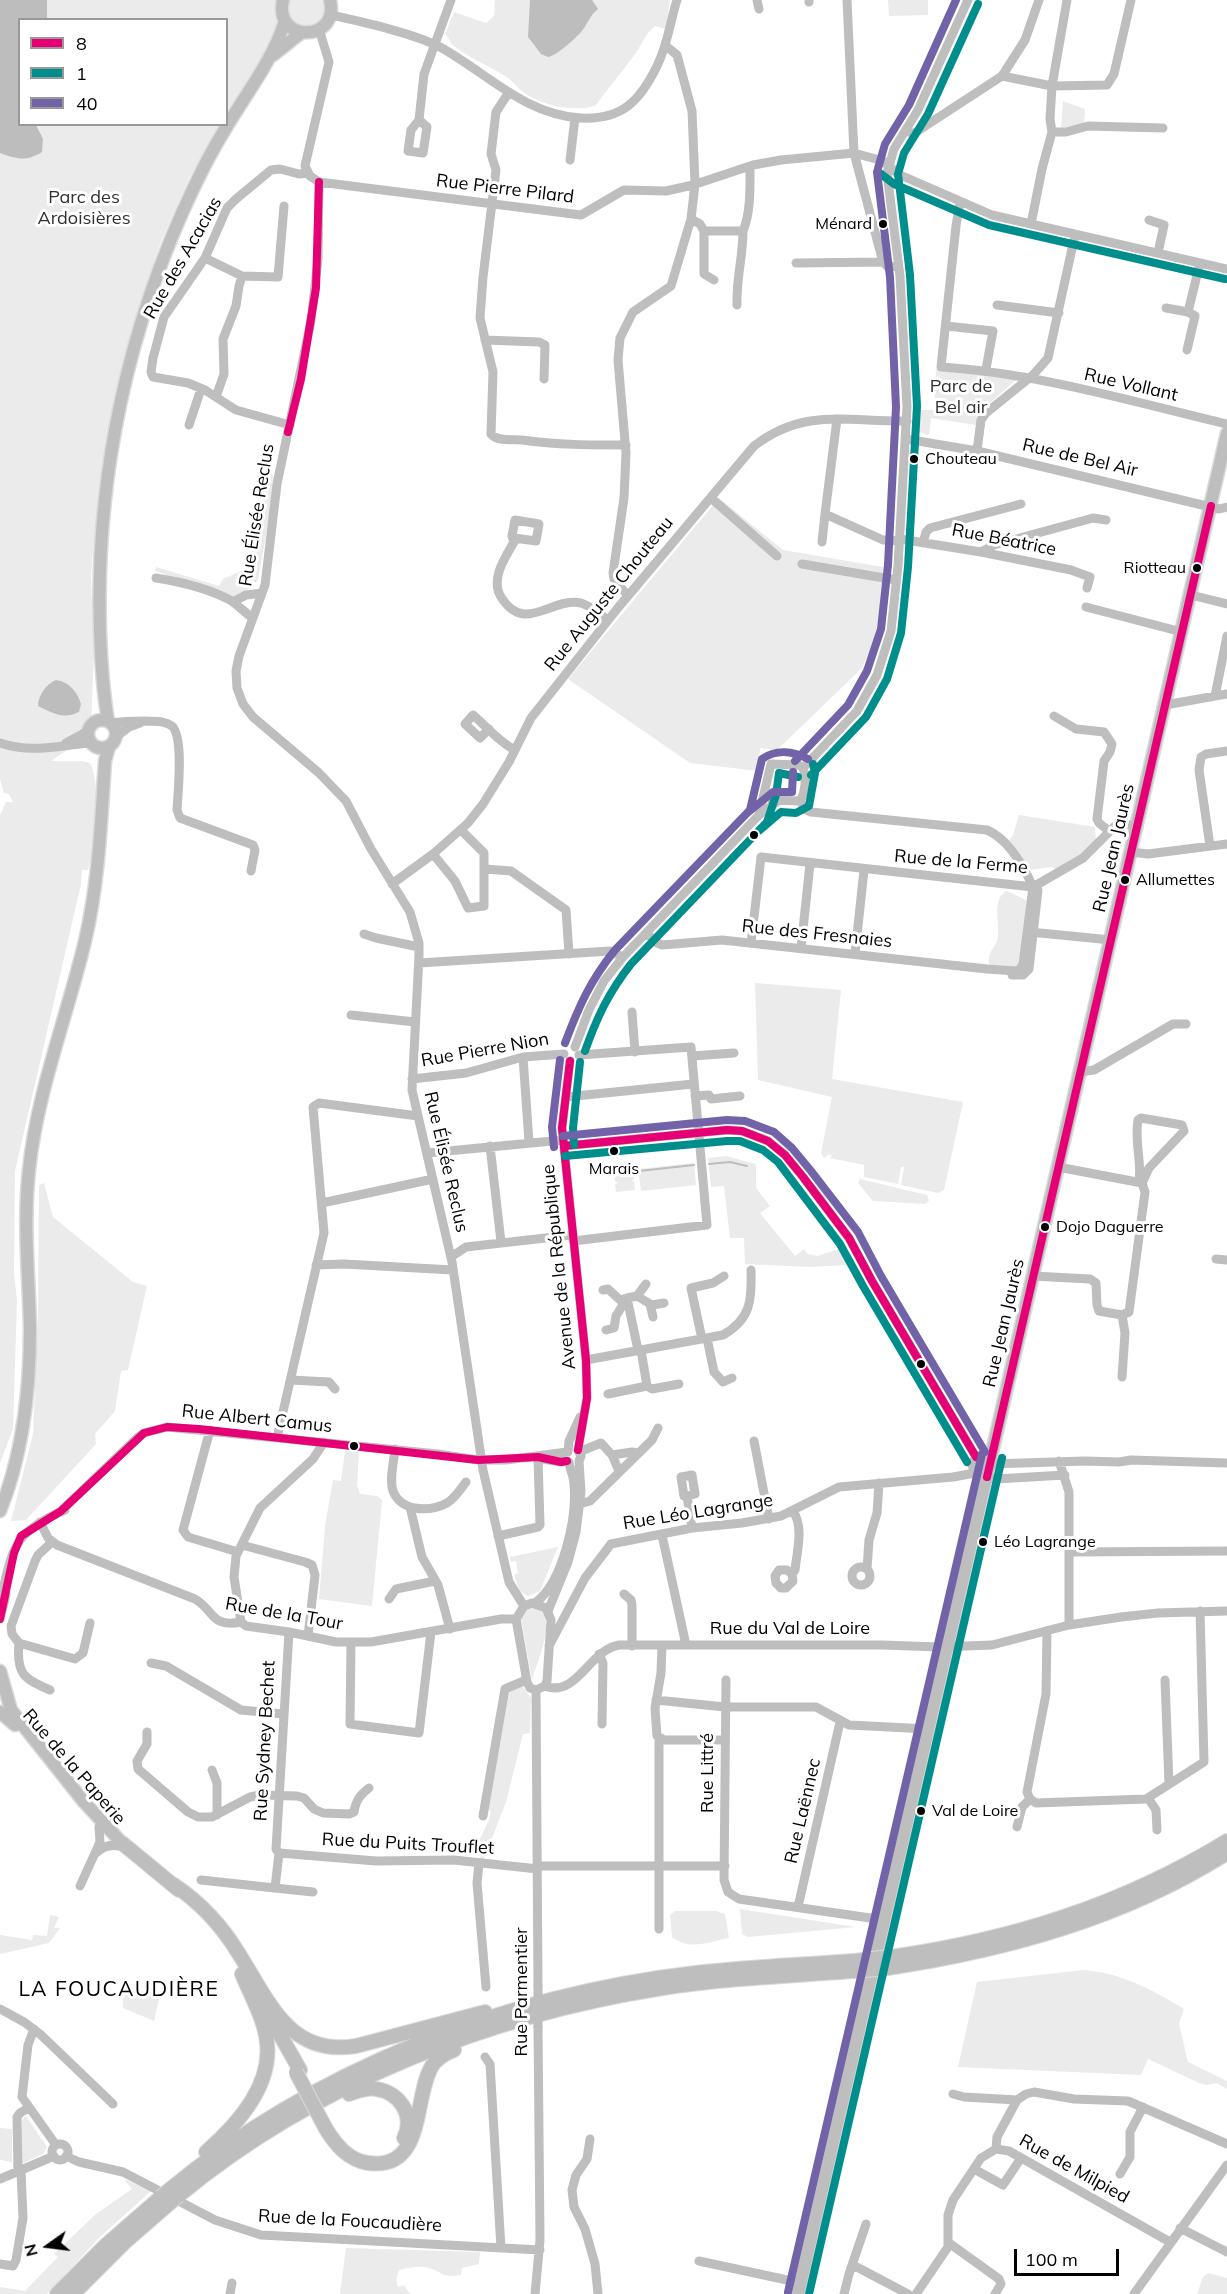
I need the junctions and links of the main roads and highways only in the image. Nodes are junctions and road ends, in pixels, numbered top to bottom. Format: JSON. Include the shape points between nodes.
{"nodes":[{"id":1,"x":283,"y":0,"type":"edge"},
{"id":2,"x":330,"y":0,"type":"edge"},
{"id":3,"x":285,"y":21,"type":"junction"},
{"id":4,"x":302,"y":32,"type":"junction"},
{"id":5,"x":268,"y":60,"type":"junction"},
{"id":6,"x":228,"y":124,"type":"edge"},
{"id":7,"x":227,"y":126,"type":"edge"},
{"id":8,"x":1227,"y":434,"type":"edge"},
{"id":9,"x":0,"y":1512,"type":"edge"},
{"id":10,"x":0,"y":1671,"type":"edge"},
{"id":11,"x":2,"y":1692,"type":"edge"},
{"id":12,"x":0,"y":1712,"type":"edge"},
{"id":13,"x":1227,"y":1841,"type":"edge"},
{"id":14,"x":121,"y":1845,"type":"junction"},
{"id":15,"x":1227,"y":1853,"type":"edge"},
{"id":16,"x":174,"y":1885,"type":"junction"},
{"id":17,"x":208,"y":1921,"type":"junction"},
{"id":18,"x":889,"y":1962,"type":"junction"},
{"id":19,"x":854,"y":1966,"type":"junction"},
{"id":20,"x":242,"y":1972,"type":"junction"},
{"id":21,"x":608,"y":1988,"type":"junction"},
{"id":22,"x":634,"y":1994,"type":"junction"},
{"id":23,"x":298,"y":2071,"type":"junction"},
{"id":24,"x":328,"y":2127,"type":"junction"},
{"id":25,"x":223,"y":2162,"type":"junction"},
{"id":26,"x":166,"y":2194,"type":"junction"},
{"id":27,"x":799,"y":2289,"type":"edge"},
{"id":28,"x":57,"y":2294,"type":"edge"},
{"id":29,"x":73,"y":2294,"type":"edge"}],
"edges":[{"from":1,"to":3,"type":"main road"},
{"from":2,"to":4,"type":"main road","via":[[331,15],[326,23],[311,33]]},
{"from":3,"to":4,"type":"main road"},
{"from":3,"to":5,"type":"main road"},
{"from":4,"to":5,"type":"main road"},
{"from":5,"to":6,"type":"main road"},
{"from":7,"to":9,"type":"main road","via":[[182,213],[156,275],[134,345],[117,423],[103,519],[100,590],[100,844],[85,939],[46,1081],[31,1153],[26,1223],[30,1328],[26,1405],[16,1462]]},
{"from":8,"to":27,"type":"main road","name":"Rue Jean Jaurès"},
{"from":10,"to":11,"type":"main road","via":[[4,1678]]},
{"from":11,"to":14,"type":"main road","via":[[11,1710]]},
{"from":12,"to":14,"type":"main road","name":"Rue de la Paperie","via":[[22,1732],[99,1827]]},
{"from":13,"to":18,"type":"highway","via":[[1148,1883],[1078,1913],[983,1941]]},
{"from":14,"to":16,"type":"highway"},
{"from":14,"to":17,"type":"highway"},
{"from":15,"to":18,"type":"highway","via":[[1144,1898],[1082,1923],[994,1948]]},
{"from":16,"to":17,"type":"highway"},
{"from":16,"to":21,"type":"highway","via":[[194,1899],[218,1925],[284,2023],[304,2039],[324,2046],[356,2046],[565,1993]]},
{"from":17,"to":20,"type":"highway"},
{"from":17,"to":23,"type":"highway","via":[[244,1969]]},
{"from":18,"to":19,"type":"highway","bridge":true},
{"from":19,"to":21,"type":"highway","via":[[694,1973]]},
{"from":19,"to":22,"type":"highway"},
{"from":20,"to":23,"type":"highway"},
{"from":20,"to":26,"type":"highway","via":[[266,2037],[264,2074],[234,2125]]},
{"from":21,"to":26,"type":"highway","via":[[516,2010],[378,2061],[263,2122],[209,2158]]},
{"from":22,"to":24,"type":"highway","via":[[504,2032],[440,2057],[428,2076],[413,2136],[395,2158],[377,2163],[357,2160],[339,2146]]},
{"from":22,"to":25,"type":"highway","via":[[497,2027],[391,2068],[308,2108]]},
{"from":23,"to":24,"type":"highway"},
{"from":24,"to":25,"type":"highway","via":[[353,2149],[375,2156],[397,2146],[406,2134],[408,2121],[406,2110],[396,2097],[379,2089],[366,2089],[329,2104]]},
{"from":25,"to":26,"type":"highway"},
{"from":26,"to":28,"type":"highway","via":[[123,2222]]},
{"from":26,"to":29,"type":"highway"}]}
